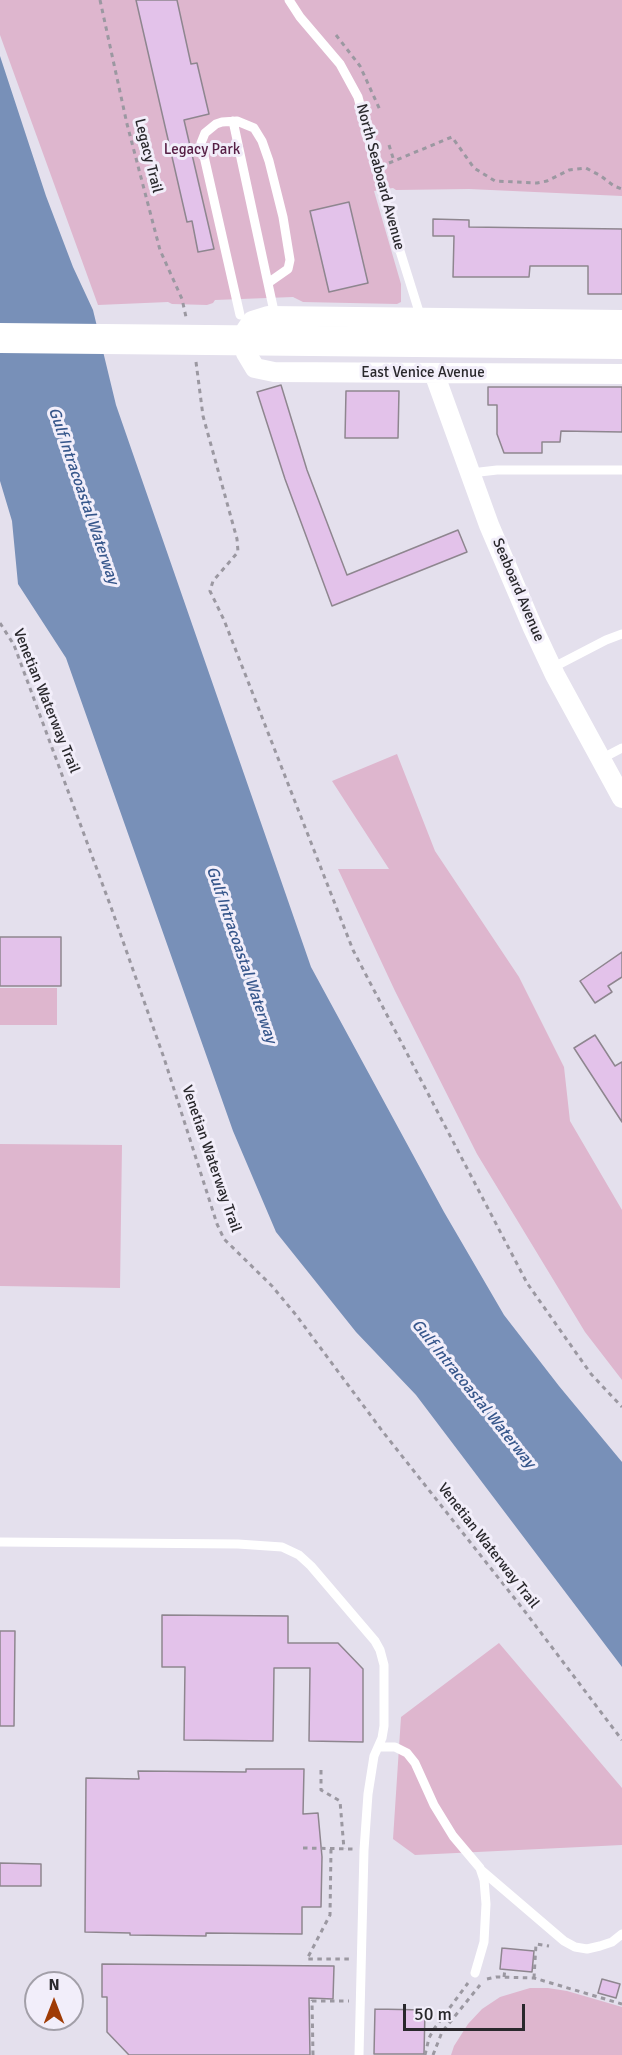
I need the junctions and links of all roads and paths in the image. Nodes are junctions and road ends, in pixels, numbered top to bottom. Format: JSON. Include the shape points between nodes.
{"nodes":[{"id":1,"x":100,"y":0,"type":"edge"},
{"id":2,"x":289,"y":0,"type":"edge"},
{"id":3,"x":336,"y":35,"type":"dead end"},
{"id":4,"x":380,"y":110,"type":"dead end"},
{"id":5,"x":233,"y":121,"type":"junction"},
{"id":6,"x":389,"y":144,"type":"dead end"},
{"id":7,"x":393,"y":161,"type":"junction"},
{"id":8,"x":385,"y":164,"type":"dead end"},
{"id":9,"x":622,"y":189,"type":"edge"},
{"id":10,"x":268,"y":283,"type":"junction"},
{"id":11,"x":240,"y":315,"type":"dead end"},
{"id":12,"x":275,"y":316,"type":"junction"},
{"id":13,"x":421,"y":318,"type":"junction"},
{"id":14,"x":622,"y":320,"type":"edge"},
{"id":15,"x":187,"y":322,"type":"dead end"},
{"id":16,"x":0,"y":338,"type":"edge"},
{"id":17,"x":622,"y":344,"type":"edge"},
{"id":18,"x":429,"y":351,"type":"dead end"},
{"id":19,"x":196,"y":354,"type":"dead end"},
{"id":20,"x":433,"y":368,"type":"junction"},
{"id":21,"x":622,"y":374,"type":"edge"},
{"id":22,"x":622,"y":470,"type":"edge"},
{"id":23,"x":471,"y":473,"type":"junction"},
{"id":24,"x":0,"y":623,"type":"edge"},
{"id":25,"x":622,"y":634,"type":"edge"},
{"id":26,"x":552,"y":668,"type":"junction"},
{"id":27,"x":622,"y":748,"type":"edge"},
{"id":28,"x":601,"y":759,"type":"junction"},
{"id":29,"x":622,"y":798,"type":"edge"},
{"id":30,"x":622,"y":1407,"type":"edge"},
{"id":31,"x":0,"y":1542,"type":"edge"},
{"id":32,"x":622,"y":1740,"type":"edge"},
{"id":33,"x":378,"y":1747,"type":"junction"},
{"id":34,"x":321,"y":1770,"type":"dead end"},
{"id":35,"x":303,"y":1848,"type":"dead end"},
{"id":36,"x":331,"y":1849,"type":"junction"},
{"id":37,"x":344,"y":1849,"type":"junction"},
{"id":38,"x":364,"y":1850,"type":"junction"},
{"id":39,"x":480,"y":1868,"type":"junction"},
{"id":40,"x":622,"y":1934,"type":"edge"},
{"id":41,"x":559,"y":1947,"type":"dead end"},
{"id":42,"x":349,"y":1959,"type":"dead end"},
{"id":43,"x":505,"y":1969,"type":"dead end"},
{"id":44,"x":526,"y":1971,"type":"dead end"},
{"id":45,"x":475,"y":1973,"type":"joint"},
{"id":46,"x":504,"y":1977,"type":"junction"},
{"id":47,"x":526,"y":1978,"type":"junction"},
{"id":48,"x":534,"y":1978,"type":"junction"},
{"id":49,"x":348,"y":2001,"type":"dead end"},
{"id":50,"x":622,"y":2004,"type":"edge"},
{"id":51,"x":439,"y":2022,"type":"junction"},
{"id":52,"x":446,"y":2027,"type":"junction"},
{"id":53,"x":313,"y":2055,"type":"edge"},
{"id":54,"x":359,"y":2055,"type":"edge"},
{"id":55,"x":425,"y":2055,"type":"edge"},
{"id":56,"x":433,"y":2055,"type":"edge"}],
"edges":[{"from":1,"to":15,"type":"path","name":"Legacy Trail","via":[[158,242],[182,299]]},
{"from":2,"to":13,"type":"lane","name":"North Seaboard Avenue","via":[[340,64],[358,98]]},
{"from":3,"to":4,"type":"path","via":[[360,66]]},
{"from":5,"to":10,"type":"lane"},
{"from":5,"to":10,"type":"lane","via":[[249,124],[262,141],[283,217],[290,265]]},
{"from":5,"to":11,"type":"lane","via":[[212,127],[201,143]]},
{"from":6,"to":7,"type":"path"},
{"from":7,"to":8,"type":"path"},
{"from":7,"to":9,"type":"path","via":[[452,137],[474,168],[495,181],[537,183],[582,168]]},
{"from":10,"to":12,"type":"lane"},
{"from":12,"to":13,"type":"street","name":"East Venice Avenue"},
{"from":12,"to":20,"type":"street","name":"East Venice Avenue","via":[[252,321],[246,330],[246,353],[255,368]]},
{"from":13,"to":14,"type":"street","name":"East Venice Avenue"},
{"from":13,"to":18,"type":"lane","name":"North Seaboard Avenue"},
{"from":16,"to":17,"type":"main road","name":"East Venice Avenue"},
{"from":19,"to":30,"type":"path","via":[[203,416],[238,552],[213,581],[210,591],[353,950],[527,1283],[591,1374]]},
{"from":20,"to":21,"type":"street","name":"East Venice Avenue"},
{"from":20,"to":23,"type":"street","name":"Seaboard Avenue"},
{"from":22,"to":23,"type":"lane"},
{"from":23,"to":26,"type":"street","name":"Seaboard Avenue","via":[[489,525]]},
{"from":24,"to":32,"type":"path","name":"Venetian Waterway Trail","via":[[14,645],[112,910],[220,1232],[296,1315]]},
{"from":25,"to":26,"type":"lane"},
{"from":26,"to":28,"type":"street","name":"Seaboard Avenue"},
{"from":27,"to":28,"type":"lane"},
{"from":28,"to":29,"type":"street","name":"Seaboard Avenue"},
{"from":31,"to":33,"type":"lane","via":[[238,1544],[291,1550],[311,1566],[380,1650],[384,1665],[384,1733]]},
{"from":33,"to":38,"type":"lane","via":[[368,1794]]},
{"from":33,"to":39,"type":"lane","via":[[395,1747],[407,1753],[453,1836]]},
{"from":34,"to":37,"type":"path","via":[[321,1790],[340,1802]]},
{"from":35,"to":36,"type":"path"},
{"from":36,"to":37,"type":"path"},
{"from":36,"to":42,"type":"path","via":[[330,1915],[307,1959]]},
{"from":37,"to":38,"type":"path"},
{"from":38,"to":54,"type":"lane"},
{"from":39,"to":40,"type":"lane","via":[[570,1945],[587,1949],[612,1942]]},
{"from":39,"to":45,"type":"lane","via":[[486,1904],[484,1941]]},
{"from":41,"to":48,"type":"path","via":[[536,1944]]},
{"from":43,"to":46,"type":"path"},
{"from":44,"to":47,"type":"path"},
{"from":45,"to":51,"type":"path"},
{"from":46,"to":47,"type":"path"},
{"from":46,"to":52,"type":"path","via":[[485,1979]]},
{"from":47,"to":48,"type":"path"},
{"from":48,"to":50,"type":"path"},
{"from":49,"to":53,"type":"path","via":[[312,2001]]},
{"from":51,"to":52,"type":"path"},
{"from":51,"to":55,"type":"path"},
{"from":52,"to":56,"type":"path"}]}
